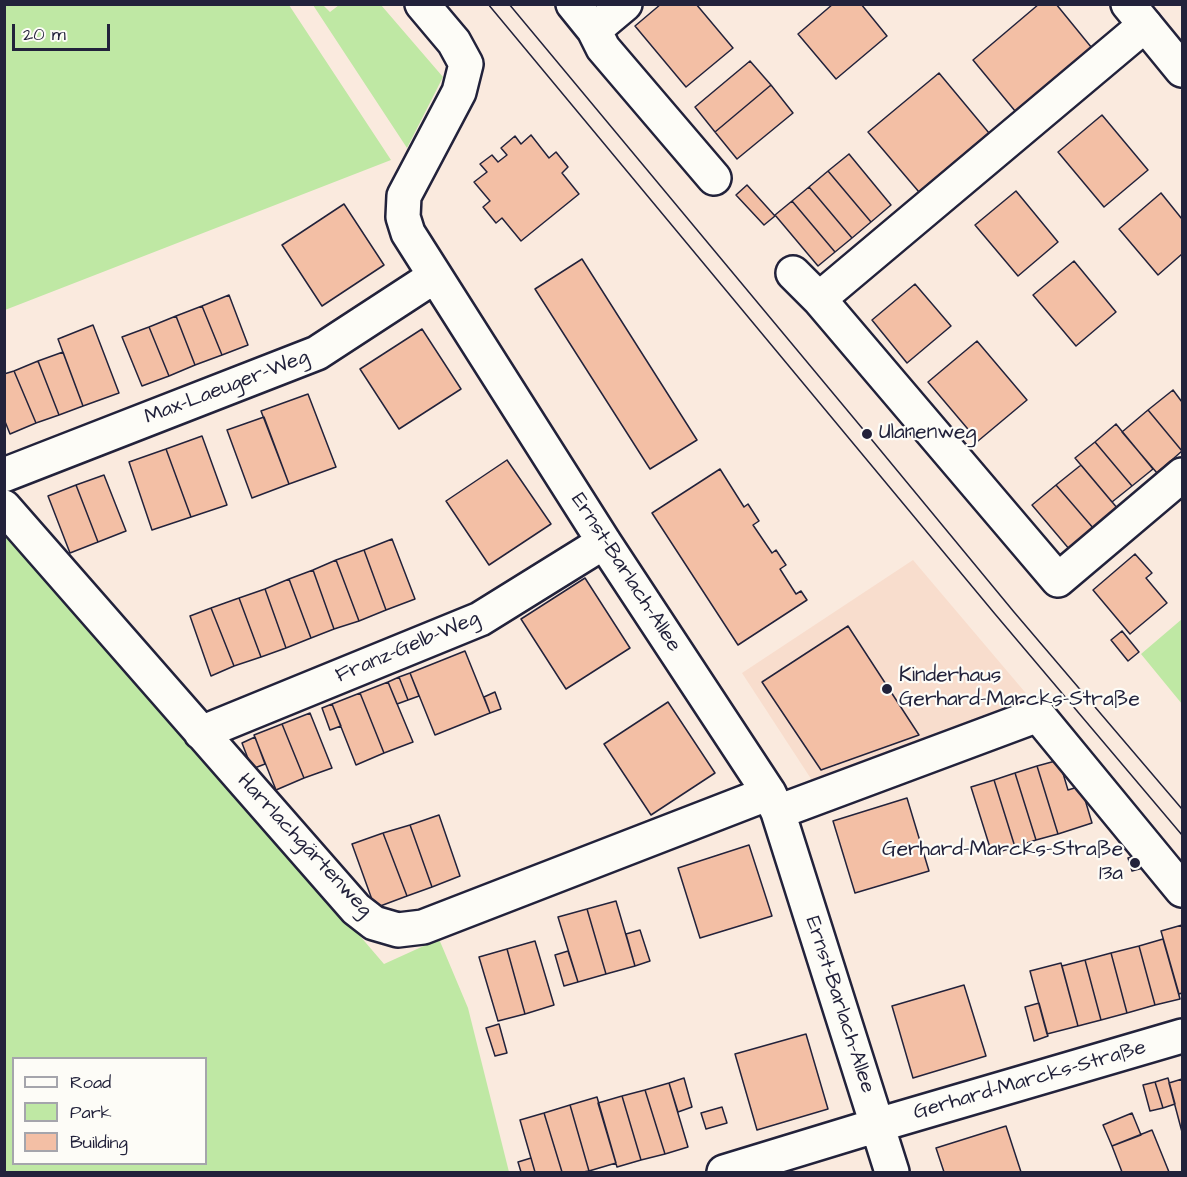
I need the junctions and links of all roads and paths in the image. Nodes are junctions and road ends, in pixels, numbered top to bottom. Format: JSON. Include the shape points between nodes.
{"nodes":[{"id":1,"x":422,"y":4,"type":"edge"},
{"id":2,"x":573,"y":4,"type":"edge"},
{"id":3,"x":624,"y":4,"type":"edge"},
{"id":4,"x":1136,"y":15,"type":"edge"},
{"id":5,"x":594,"y":30,"type":"junction"},
{"id":6,"x":1182,"y":70,"type":"edge"},
{"id":7,"x":714,"y":178,"type":"dead end"},
{"id":8,"x":794,"y":273,"type":"dead end"},
{"id":9,"x":435,"y":276,"type":"junction"},
{"id":10,"x":819,"y":299,"type":"junction"},
{"id":11,"x":4,"y":475,"type":"edge"},
{"id":12,"x":1182,"y":476,"type":"edge"},
{"id":13,"x":4,"y":507,"type":"edge"},
{"id":14,"x":604,"y":542,"type":"junction"},
{"id":15,"x":201,"y":733,"type":"junction"},
{"id":16,"x":774,"y":803,"type":"junction"},
{"id":17,"x":1182,"y":890,"type":"edge"},
{"id":18,"x":1182,"y":1036,"type":"edge"},
{"id":19,"x":878,"y":1125,"type":"junction"},
{"id":20,"x":724,"y":1173,"type":"edge"},
{"id":21,"x":892,"y":1173,"type":"edge"}],
"edges":[{"from":1,"to":9,"type":"street","name":"Ernst-Barlach-Allee","via":[[454,42],[466,64],[459,92],[404,195],[408,232]]},
{"from":2,"to":5,"type":"street"},
{"from":3,"to":5,"type":"street"},
{"from":4,"to":6,"type":"street"},
{"from":4,"to":10,"type":"street"},
{"from":5,"to":7,"type":"street","via":[[603,48]]},
{"from":8,"to":10,"type":"street"},
{"from":9,"to":11,"type":"street","name":"Max-Laeuger-Weg","via":[[317,353]]},
{"from":9,"to":14,"type":"street","name":"Ernst-Barlach-Allee"},
{"from":10,"to":12,"type":"street","via":[[1058,580]]},
{"from":13,"to":15,"type":"street","name":"Harrlachgärtenweg"},
{"from":14,"to":15,"type":"street","name":"Franz-Gelb-Weg","via":[[480,619]]},
{"from":14,"to":16,"type":"street","name":"Ernst-Barlach-Allee"},
{"from":15,"to":16,"type":"street","name":"Harrlachgärtenweg","via":[[356,909],[374,923],[398,930],[423,927]]},
{"from":16,"to":17,"type":"street","via":[[1038,715]]},
{"from":16,"to":19,"type":"street","name":"Ernst-Barlach-Allee"},
{"from":18,"to":19,"type":"street","name":"Gerhard-Marcks-Straße"},
{"from":19,"to":20,"type":"street","name":"Gerhard-Marcks-Straße"},
{"from":19,"to":21,"type":"street","name":"Ernst-Barlach-Allee"}]}
